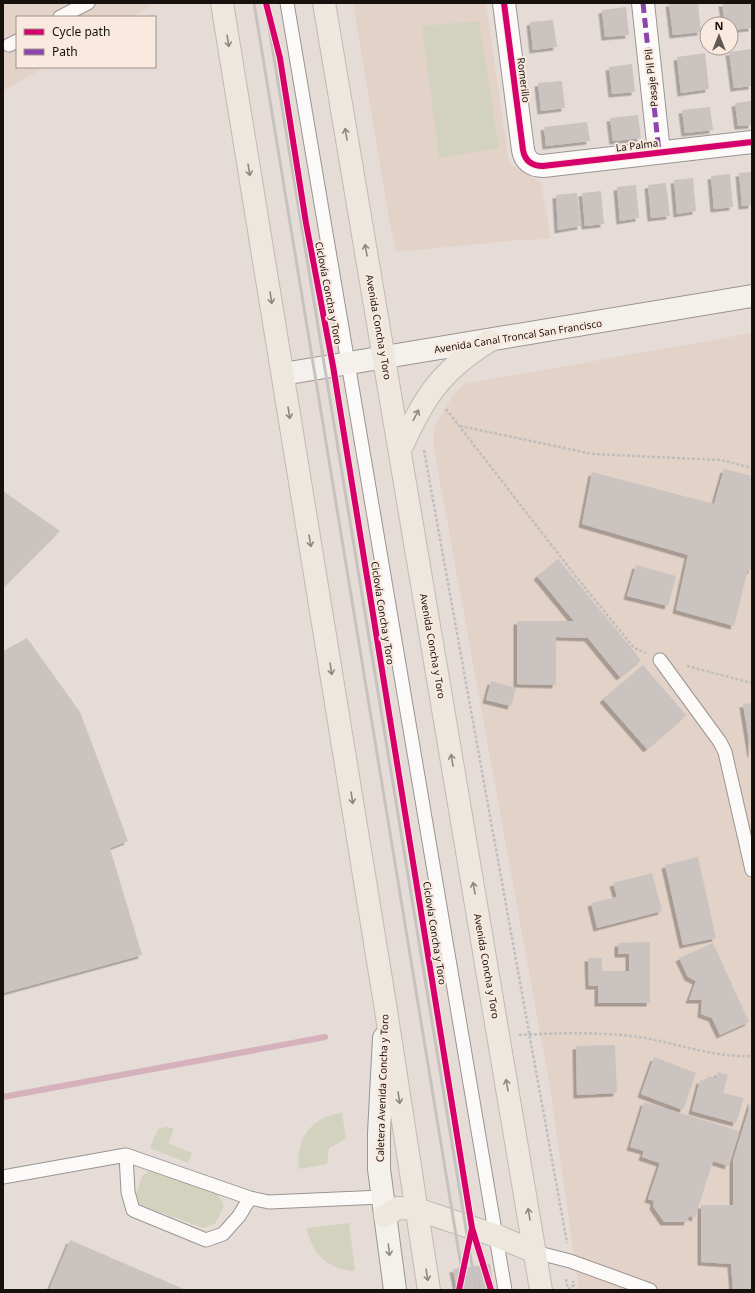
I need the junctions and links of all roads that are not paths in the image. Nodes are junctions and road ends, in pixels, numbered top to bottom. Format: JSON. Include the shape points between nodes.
{"nodes":[{"id":1,"x":88,"y":3,"type":"edge"},
{"id":2,"x":222,"y":3,"type":"edge"},
{"id":3,"x":287,"y":3,"type":"edge"},
{"id":4,"x":324,"y":3,"type":"edge"},
{"id":5,"x":504,"y":3,"type":"edge"},
{"id":6,"x":643,"y":3,"type":"edge"},
{"id":7,"x":62,"y":16,"type":"edge"},
{"id":8,"x":752,"y":142,"type":"edge"},
{"id":9,"x":659,"y":152,"type":"junction"},
{"id":10,"x":527,"y":160,"type":"joint"},
{"id":11,"x":752,"y":296,"type":"edge"},
{"id":12,"x":489,"y":341,"type":"junction"},
{"id":13,"x":384,"y":358,"type":"junction"},
{"id":14,"x":349,"y":363,"type":"junction"},
{"id":15,"x":283,"y":374,"type":"junction"},
{"id":16,"x":400,"y":450,"type":"junction"},
{"id":17,"x":660,"y":660,"type":"road end"},
{"id":18,"x":752,"y":870,"type":"edge"},
{"id":19,"x":385,"y":1004,"type":"junction"},
{"id":20,"x":126,"y":1156,"type":"junction"},
{"id":21,"x":4,"y":1180,"type":"edge"},
{"id":22,"x":250,"y":1198,"type":"junction"},
{"id":23,"x":383,"y":1207,"type":"junction"},
{"id":24,"x":416,"y":1209,"type":"junction"},
{"id":25,"x":496,"y":1236,"type":"junction"},
{"id":26,"x":535,"y":1252,"type":"junction"},
{"id":27,"x":395,"y":1290,"type":"edge"},
{"id":28,"x":429,"y":1290,"type":"edge"},
{"id":29,"x":505,"y":1290,"type":"edge"},
{"id":30,"x":541,"y":1290,"type":"edge"},
{"id":31,"x":650,"y":1290,"type":"edge"}],
"edges":[{"from":1,"to":7,"type":"lane"},
{"from":2,"to":15,"type":"main road","one_way":true},
{"from":3,"to":14,"type":"lane"},
{"from":13,"to":4,"type":"main road","name":"Avenida Concha y Toro","one_way":true},
{"from":5,"to":10,"type":"street","name":"Romerillo","via":[[523,150]]},
{"from":6,"to":9,"type":"street","name":"Pasaje Pil Pil"},
{"from":8,"to":9,"type":"street","name":"La Palma"},
{"from":9,"to":10,"type":"street","name":"La Palma","via":[[543,166],[536,166]]},
{"from":11,"to":12,"type":"main road","name":"Avenida Canal Troncal San Francisco"},
{"from":12,"to":13,"type":"main road","name":"Avenida Canal Troncal San Francisco"},
{"from":16,"to":12,"type":"main road","one_way":true,"via":[[416,415],[438,382],[453,366]]},
{"from":13,"to":14,"type":"main road","name":"Avenida Canal Troncal San Francisco"},
{"from":13,"to":16,"type":"main road","name":"Avenida Concha y Toro"},
{"from":14,"to":15,"type":"main road","name":"Avenida Canal Troncal San Francisco"},
{"from":14,"to":25,"type":"lane"},
{"from":15,"to":19,"type":"main road","one_way":true},
{"from":26,"to":16,"type":"main road","name":"Avenida Concha y Toro","one_way":true},
{"from":17,"to":18,"type":"lane","via":[[725,752]]},
{"from":19,"to":23,"type":"main road","name":"Caletera Avenida Concha y Toro","via":[[378,1151]]},
{"from":19,"to":24,"type":"main road","one_way":true},
{"from":20,"to":21,"type":"lane"},
{"from":20,"to":22,"type":"lane"},
{"from":20,"to":22,"type":"lane","via":[[128,1192],[133,1210],[206,1240],[223,1234]]},
{"from":22,"to":23,"type":"lane","via":[[276,1202]]},
{"from":23,"to":24,"type":"main road"},
{"from":23,"to":27,"type":"main road","name":"Caletera Avenida Concha y Toro","one_way":true},
{"from":24,"to":25,"type":"main road"},
{"from":24,"to":28,"type":"main road","one_way":true},
{"from":25,"to":26,"type":"main road"},
{"from":25,"to":29,"type":"lane"},
{"from":26,"to":30,"type":"main road","name":"Avenida Concha y Toro"},
{"from":26,"to":31,"type":"lane","via":[[570,1261]]}]}
